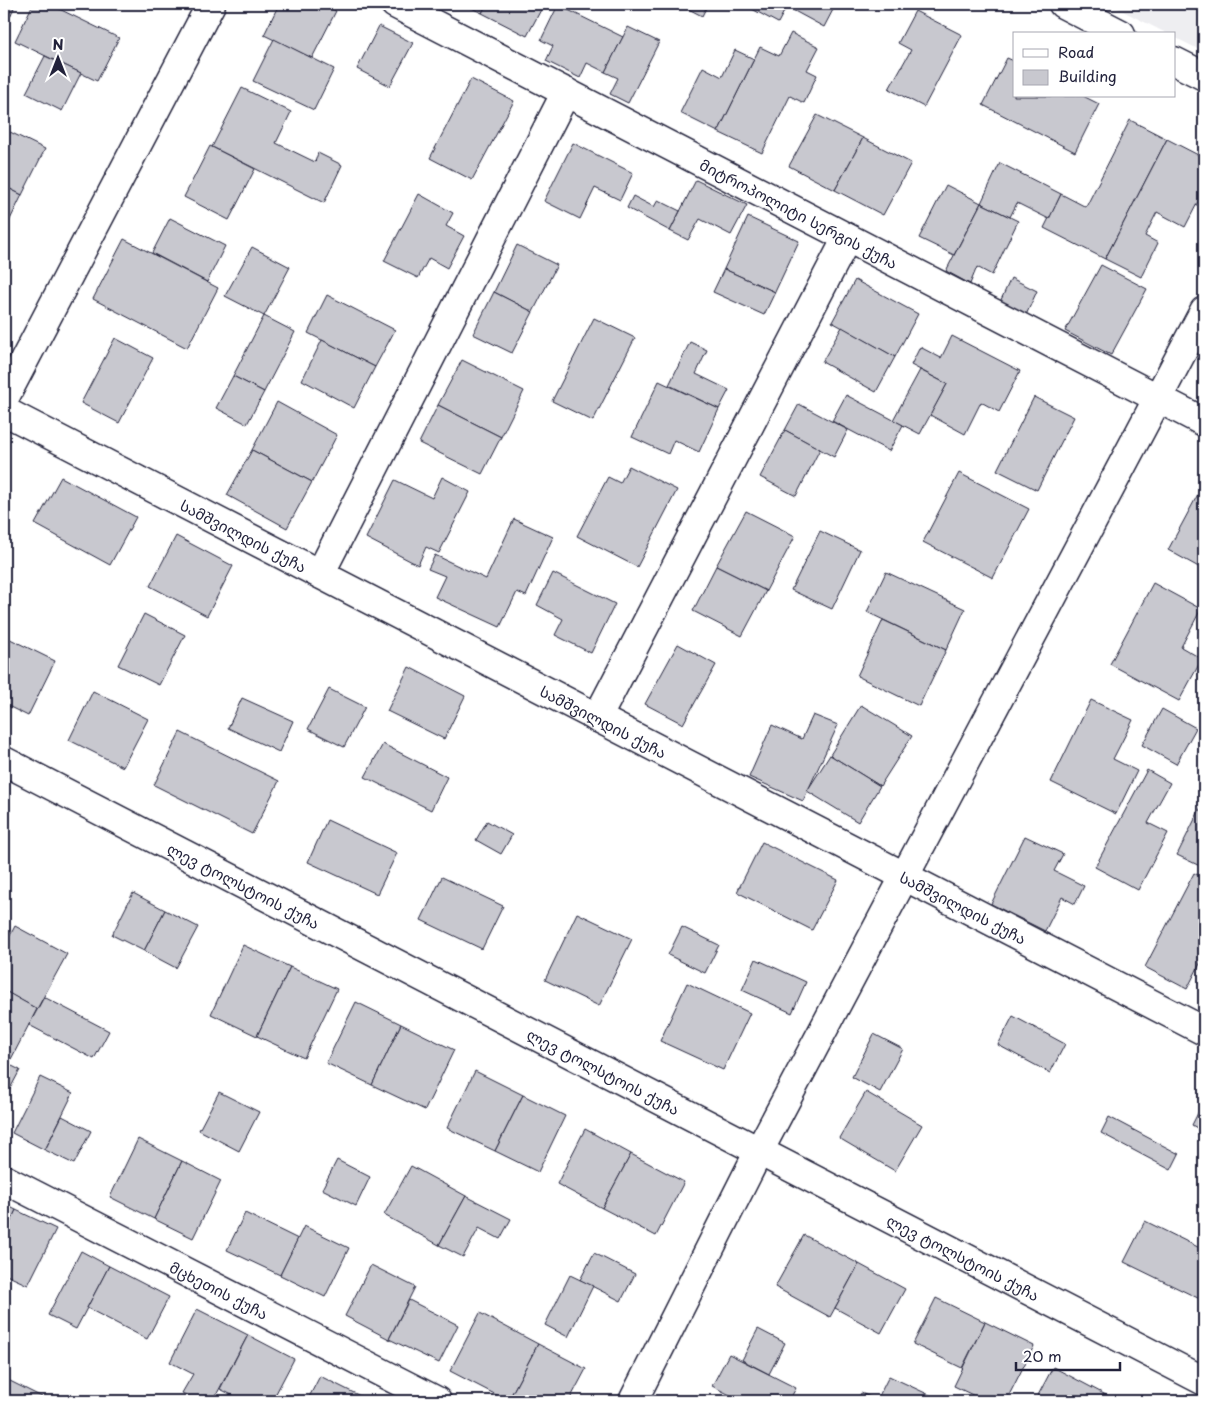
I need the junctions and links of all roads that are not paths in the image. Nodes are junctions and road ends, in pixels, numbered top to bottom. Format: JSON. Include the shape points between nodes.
{"nodes":[{"id":1,"x":211,"y":4,"type":"edge"},
{"id":2,"x":395,"y":4,"type":"edge"},
{"id":3,"x":1063,"y":4,"type":"edge"},
{"id":4,"x":1117,"y":32,"type":"edge"},
{"id":5,"x":1176,"y":62,"type":"edge"},
{"id":6,"x":1204,"y":76,"type":"edge"},
{"id":7,"x":566,"y":92,"type":"junction"},
{"id":8,"x":847,"y":238,"type":"junction"},
{"id":9,"x":1204,"y":311,"type":"edge"},
{"id":10,"x":1158,"y":398,"type":"junction"},
{"id":11,"x":4,"y":399,"type":"edge"},
{"id":12,"x":4,"y":411,"type":"edge"},
{"id":13,"x":1204,"y":422,"type":"edge"},
{"id":14,"x":320,"y":574,"type":"junction"},
{"id":15,"x":597,"y":718,"type":"junction"},
{"id":16,"x":6,"y":770,"type":"edge"},
{"id":17,"x":905,"y":877,"type":"junction"},
{"id":18,"x":1204,"y":1031,"type":"edge"},
{"id":19,"x":759,"y":1151,"type":"junction"},
{"id":20,"x":4,"y":1179,"type":"edge"},
{"id":21,"x":1204,"y":1381,"type":"edge"},
{"id":22,"x":436,"y":1401,"type":"edge"},
{"id":23,"x":632,"y":1401,"type":"edge"}],
"edges":[{"from":1,"to":11,"type":"street"},
{"from":2,"to":7,"type":"street","name":"მიტროპოლიტი სერგის ქუჩა"},
{"from":3,"to":4,"type":"street"},
{"from":5,"to":6,"type":"street"},
{"from":7,"to":8,"type":"street","name":"მიტროპოლიტი სერგის ქუჩა"},
{"from":7,"to":14,"type":"street"},
{"from":8,"to":10,"type":"street","name":"მიტროპოლიტი სერგის ქუჩა"},
{"from":8,"to":15,"type":"street"},
{"from":9,"to":10,"type":"street"},
{"from":10,"to":13,"type":"street","name":"მიტროპოლიტი სერგის ქუჩა"},
{"from":10,"to":17,"type":"street"},
{"from":12,"to":14,"type":"street","name":"სამშვილდის ქუჩა"},
{"from":14,"to":15,"type":"street","name":"სამშვილდის ქუჩა"},
{"from":15,"to":17,"type":"street","name":"სამშვილდის ქუჩა"},
{"from":16,"to":19,"type":"street","name":"ლევ ტოლსტოის ქუჩა"},
{"from":17,"to":18,"type":"street","name":"სამშვილდის ქუჩა"},
{"from":17,"to":19,"type":"street"},
{"from":19,"to":21,"type":"street","name":"ლევ ტოლსტოის ქუჩა"},
{"from":19,"to":23,"type":"street"},
{"from":20,"to":22,"type":"street","name":"მცხეთის ქუჩა"}]}
